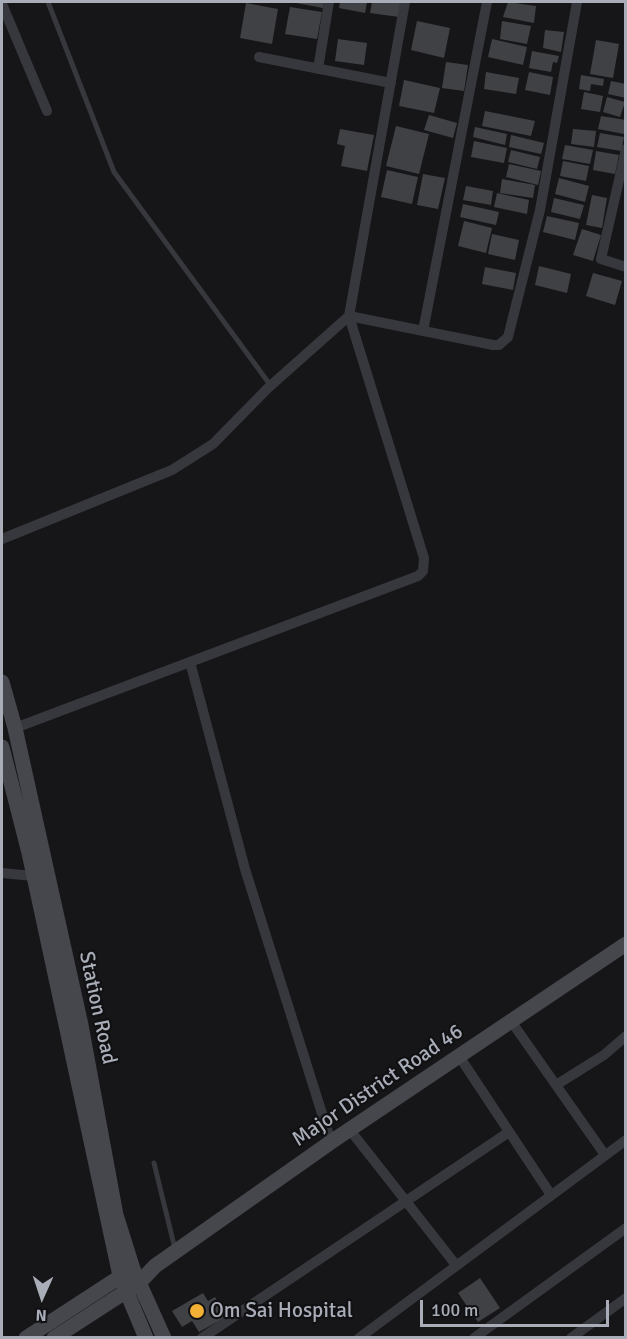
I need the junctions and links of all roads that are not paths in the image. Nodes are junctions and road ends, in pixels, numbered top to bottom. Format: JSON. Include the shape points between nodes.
{"nodes":[{"id":1,"x":48,"y":2,"type":"edge"},
{"id":2,"x":329,"y":2,"type":"edge"},
{"id":3,"x":405,"y":2,"type":"edge"},
{"id":4,"x":487,"y":2,"type":"edge"},
{"id":5,"x":577,"y":2,"type":"edge"},
{"id":6,"x":2,"y":4,"type":"edge"},
{"id":7,"x":259,"y":57,"type":"dead end"},
{"id":8,"x":318,"y":69,"type":"junction"},
{"id":9,"x":391,"y":83,"type":"junction"},
{"id":10,"x":46,"y":111,"type":"dead end"},
{"id":11,"x":626,"y":149,"type":"edge"},
{"id":12,"x":620,"y":202,"type":"edge"},
{"id":13,"x":626,"y":267,"type":"edge"},
{"id":14,"x":349,"y":316,"type":"junction"},
{"id":15,"x":423,"y":331,"type":"junction"},
{"id":16,"x":271,"y":386,"type":"junction"},
{"id":17,"x":2,"y":539,"type":"edge"},
{"id":18,"x":190,"y":662,"type":"junction"},
{"id":19,"x":2,"y":682,"type":"edge"},
{"id":20,"x":15,"y":728,"type":"junction"},
{"id":21,"x":2,"y":747,"type":"edge"},
{"id":22,"x":2,"y":873,"type":"edge"},
{"id":23,"x":33,"y":876,"type":"junction"},
{"id":24,"x":626,"y":944,"type":"edge"},
{"id":25,"x":511,"y":1021,"type":"junction"},
{"id":26,"x":626,"y":1036,"type":"edge"},
{"id":27,"x":459,"y":1056,"type":"junction"},
{"id":28,"x":556,"y":1085,"type":"junction"},
{"id":29,"x":350,"y":1130,"type":"junction"},
{"id":30,"x":509,"y":1132,"type":"junction"},
{"id":31,"x":626,"y":1140,"type":"edge"},
{"id":32,"x":331,"y":1142,"type":"junction"},
{"id":33,"x":605,"y":1155,"type":"junction"},
{"id":34,"x":154,"y":1163,"type":"dead end"},
{"id":35,"x":551,"y":1195,"type":"junction"},
{"id":36,"x":406,"y":1201,"type":"junction"},
{"id":37,"x":626,"y":1228,"type":"edge"},
{"id":38,"x":176,"y":1253,"type":"junction"},
{"id":39,"x":456,"y":1265,"type":"junction"},
{"id":40,"x":129,"y":1280,"type":"junction"},
{"id":41,"x":626,"y":1298,"type":"edge"},
{"id":42,"x":26,"y":1338,"type":"edge"},
{"id":43,"x":54,"y":1338,"type":"edge"},
{"id":44,"x":146,"y":1338,"type":"edge"},
{"id":45,"x":164,"y":1338,"type":"edge"},
{"id":46,"x":202,"y":1338,"type":"edge"},
{"id":47,"x":359,"y":1338,"type":"edge"},
{"id":48,"x":474,"y":1338,"type":"edge"},
{"id":49,"x":571,"y":1338,"type":"edge"}],
"edges":[{"from":1,"to":16,"type":"lane","via":[[114,172]]},
{"from":2,"to":8,"type":"street"},
{"from":3,"to":9,"type":"street"},
{"from":4,"to":15,"type":"street"},
{"from":5,"to":15,"type":"street","via":[[540,210],[508,337],[493,345]]},
{"from":6,"to":10,"type":"street"},
{"from":7,"to":8,"type":"street"},
{"from":8,"to":9,"type":"street"},
{"from":9,"to":14,"type":"street"},
{"from":11,"to":12,"type":"street"},
{"from":12,"to":13,"type":"street","via":[[602,259]]},
{"from":14,"to":15,"type":"street"},
{"from":14,"to":16,"type":"street"},
{"from":14,"to":18,"type":"street","via":[[424,558],[423,571]]},
{"from":16,"to":17,"type":"street","via":[[213,444],[172,470]]},
{"from":18,"to":20,"type":"street"},
{"from":18,"to":32,"type":"street","via":[[245,869]]},
{"from":19,"to":20,"type":"main road","name":"Station Road"},
{"from":20,"to":40,"type":"main road","name":"Station Road","via":[[81,1025]]},
{"from":21,"to":23,"type":"main road","name":"Station Road"},
{"from":22,"to":23,"type":"street"},
{"from":23,"to":40,"type":"main road","name":"Station Road"},
{"from":24,"to":25,"type":"main road","name":"Major District Road 46"},
{"from":25,"to":27,"type":"main road","name":"Major District Road 46"},
{"from":25,"to":28,"type":"street"},
{"from":26,"to":28,"type":"street"},
{"from":27,"to":29,"type":"main road","name":"Major District Road 46"},
{"from":27,"to":30,"type":"street"},
{"from":28,"to":33,"type":"street"},
{"from":29,"to":32,"type":"main road","name":"Major District Road 46"},
{"from":29,"to":36,"type":"street"},
{"from":30,"to":35,"type":"street"},
{"from":30,"to":36,"type":"street"},
{"from":31,"to":33,"type":"street"},
{"from":32,"to":38,"type":"main road","name":"Major District Road 46"},
{"from":33,"to":35,"type":"street"},
{"from":34,"to":38,"type":"lane"},
{"from":35,"to":39,"type":"street"},
{"from":36,"to":39,"type":"street"},
{"from":36,"to":46,"type":"street"},
{"from":37,"to":48,"type":"street"},
{"from":38,"to":40,"type":"main road","name":"Major District Road 46"},
{"from":39,"to":47,"type":"street"},
{"from":40,"to":42,"type":"main road","name":"Major District Road 46"},
{"from":40,"to":43,"type":"main road","name":"Major District Road 46"},
{"from":40,"to":44,"type":"main road","name":"Station Road"},
{"from":40,"to":45,"type":"main road","name":"Station Road"},
{"from":41,"to":49,"type":"street"}]}
